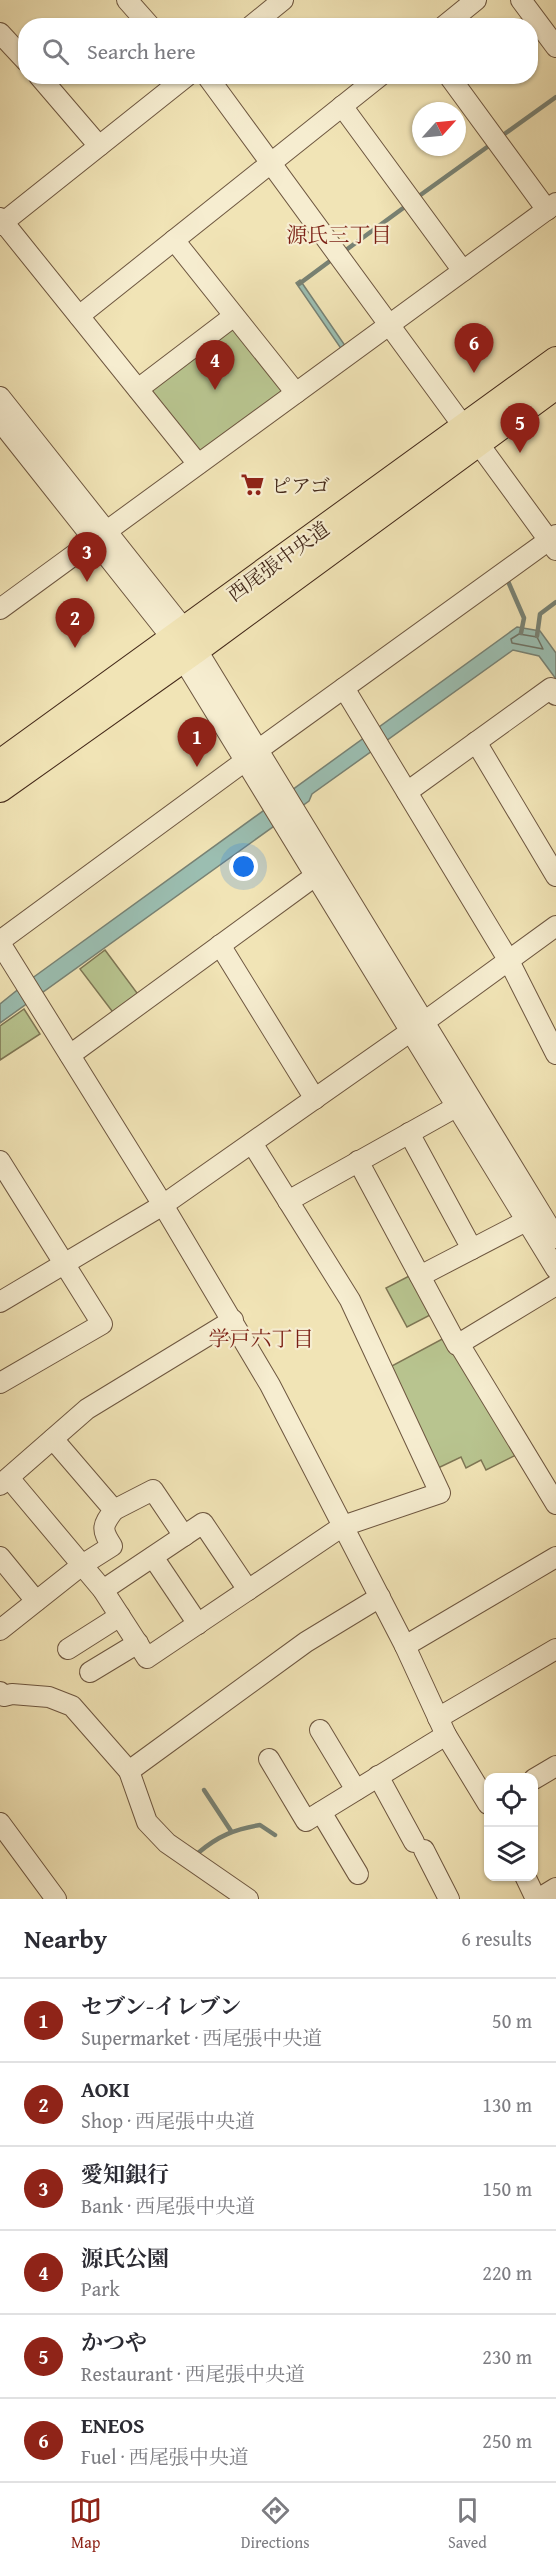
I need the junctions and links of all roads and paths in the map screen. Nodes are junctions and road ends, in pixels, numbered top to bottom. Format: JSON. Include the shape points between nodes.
{"nodes":[{"id":1,"x":127,"y":0,"type":"edge"},
{"id":2,"x":283,"y":0,"type":"edge"},
{"id":3,"x":476,"y":0,"type":"edge"},
{"id":4,"x":521,"y":0,"type":"edge"},
{"id":5,"x":143,"y":18,"type":"edge"},
{"id":6,"x":261,"y":18,"type":"edge"},
{"id":7,"x":454,"y":18,"type":"edge"},
{"id":8,"x":534,"y":18,"type":"edge"},
{"id":9,"x":538,"y":23,"type":"edge"},
{"id":10,"x":0,"y":33,"type":"edge"},
{"id":11,"x":556,"y":47,"type":"edge"},
{"id":12,"x":18,"y":52,"type":"edge"},
{"id":13,"x":46,"y":84,"type":"edge"},
{"id":14,"x":177,"y":84,"type":"edge"},
{"id":15,"x":213,"y":84,"type":"edge"},
{"id":16,"x":370,"y":84,"type":"edge"},
{"id":17,"x":455,"y":84,"type":"edge"},
{"id":18,"x":342,"y":106,"type":"junction"},
{"id":19,"x":99,"y":146,"type":"junction"},
{"id":20,"x":270,"y":163,"type":"junction"},
{"id":21,"x":551,"y":207,"type":"edge"},
{"id":22,"x":1,"y":222,"type":"edge"},
{"id":23,"x":174,"y":240,"type":"junction"},
{"id":24,"x":463,"y":271,"type":"junction"},
{"id":25,"x":79,"y":316,"type":"junction"},
{"id":26,"x":234,"y":316,"type":"junction"},
{"id":27,"x":389,"y":325,"type":"junction"},
{"id":28,"x":556,"y":360,"type":"edge"},
{"id":29,"x":556,"y":386,"type":"edge"},
{"id":30,"x":138,"y":389,"type":"junction"},
{"id":31,"x":296,"y":393,"type":"junction"},
{"id":32,"x":0,"y":397,"type":"edge"},
{"id":33,"x":0,"y":421,"type":"edge"},
{"id":34,"x":471,"y":435,"type":"junction"},
{"id":35,"x":198,"y":464,"type":"junction"},
{"id":36,"x":101,"y":535,"type":"junction"},
{"id":37,"x":554,"y":542,"type":"edge"},
{"id":38,"x":1,"y":606,"type":"edge"},
{"id":39,"x":184,"y":644,"type":"junction"},
{"id":40,"x":344,"y":688,"type":"junction"},
{"id":41,"x":556,"y":695,"type":"edge"},
{"id":42,"x":476,"y":742,"type":"junction"},
{"id":43,"x":251,"y":755,"type":"junction"},
{"id":44,"x":0,"y":764,"type":"edge"},
{"id":45,"x":0,"y":789,"type":"edge"},
{"id":46,"x":407,"y":792,"type":"junction"},
{"id":47,"x":289,"y":817,"type":"junction"},
{"id":48,"x":315,"y":876,"type":"junction"},
{"id":49,"x":556,"y":876,"type":"edge"},
{"id":50,"x":556,"y":926,"type":"edge"},
{"id":51,"x":0,"y":942,"type":"edge"},
{"id":52,"x":220,"y":945,"type":"junction"},
{"id":53,"x":509,"y":960,"type":"junction"},
{"id":54,"x":417,"y":1027,"type":"junction"},
{"id":55,"x":556,"y":1054,"type":"edge"},
{"id":56,"x":70,"y":1055,"type":"junction"},
{"id":57,"x":315,"y":1099,"type":"junction"},
{"id":58,"x":456,"y":1107,"type":"junction"},
{"id":59,"x":409,"y":1133,"type":"junction"},
{"id":60,"x":252,"y":1143,"type":"junction"},
{"id":61,"x":358,"y":1161,"type":"junction"},
{"id":62,"x":2,"y":1170,"type":"edge"},
{"id":63,"x":288,"y":1201,"type":"junction"},
{"id":64,"x":163,"y":1205,"type":"junction"},
{"id":65,"x":526,"y":1221,"type":"junction"},
{"id":66,"x":556,"y":1238,"type":"edge"},
{"id":67,"x":472,"y":1249,"type":"junction"},
{"id":68,"x":65,"y":1263,"type":"junction"},
{"id":69,"x":556,"y":1269,"type":"edge"},
{"id":70,"x":420,"y":1276,"type":"junction"},
{"id":71,"x":556,"y":1286,"type":"edge"},
{"id":72,"x":0,"y":1302,"type":"edge"},
{"id":73,"x":233,"y":1320,"type":"junction"},
{"id":74,"x":459,"y":1344,"type":"junction"},
{"id":75,"x":0,"y":1383,"type":"edge"},
{"id":76,"x":53,"y":1439,"type":"junction"},
{"id":77,"x":3,"y":1481,"type":"edge"},
{"id":78,"x":556,"y":1504,"type":"edge"},
{"id":79,"x":114,"y":1510,"type":"junction"},
{"id":80,"x":343,"y":1526,"type":"junction"},
{"id":81,"x":184,"y":1536,"type":"junction"},
{"id":82,"x":0,"y":1557,"type":"edge"},
{"id":83,"x":153,"y":1557,"type":"junction"},
{"id":84,"x":556,"y":1557,"type":"edge"},
{"id":85,"x":82,"y":1565,"type":"junction"},
{"id":86,"x":103,"y":1590,"type":"junction"},
{"id":87,"x":249,"y":1590,"type":"junction"},
{"id":88,"x":380,"y":1597,"type":"junction"},
{"id":89,"x":36,"y":1601,"type":"junction"},
{"id":90,"x":120,"y":1616,"type":"junction"},
{"id":91,"x":198,"y":1624,"type":"junction"},
{"id":92,"x":0,"y":1630,"type":"edge"},
{"id":93,"x":138,"y":1643,"type":"junction"},
{"id":94,"x":405,"y":1646,"type":"junction"},
{"id":95,"x":68,"y":1649,"type":"dead end"},
{"id":96,"x":556,"y":1649,"type":"edge"},
{"id":97,"x":90,"y":1672,"type":"dead end"},
{"id":98,"x":1,"y":1696,"type":"edge"},
{"id":99,"x":442,"y":1727,"type":"junction"},
{"id":100,"x":320,"y":1730,"type":"dead end"},
{"id":101,"x":269,"y":1759,"type":"dead end"},
{"id":102,"x":556,"y":1766,"type":"edge"},
{"id":103,"x":129,"y":1771,"type":"junction"},
{"id":104,"x":378,"y":1776,"type":"junction"},
{"id":105,"x":538,"y":1777,"type":"edge"},
{"id":106,"x":356,"y":1790,"type":"junction"},
{"id":107,"x":484,"y":1796,"type":"edge"},
{"id":108,"x":321,"y":1812,"type":"junction"},
{"id":109,"x":0,"y":1823,"type":"edge"},
{"id":110,"x":358,"y":1874,"type":"dead end"},
{"id":111,"x":528,"y":1881,"type":"edge"},
{"id":112,"x":556,"y":1888,"type":"edge"},
{"id":113,"x":56,"y":1899,"type":"edge"},
{"id":114,"x":248,"y":1899,"type":"edge"},
{"id":115,"x":449,"y":1899,"type":"edge"},
{"id":116,"x":537,"y":1899,"type":"edge"}],
"edges":[{"from":1,"to":5,"type":"street"},
{"from":2,"to":6,"type":"street"},
{"from":3,"to":7,"type":"street"},
{"from":4,"to":8,"type":"street"},
{"from":9,"to":11,"type":"street"},
{"from":10,"to":12,"type":"street"},
{"from":13,"to":19,"type":"street"},
{"from":14,"to":19,"type":"street"},
{"from":15,"to":20,"type":"street"},
{"from":16,"to":18,"type":"street"},
{"from":17,"to":21,"type":"street"},
{"from":18,"to":20,"type":"street"},
{"from":18,"to":24,"type":"street"},
{"from":19,"to":22,"type":"street"},
{"from":20,"to":23,"type":"street"},
{"from":20,"to":27,"type":"street"},
{"from":21,"to":24,"type":"street"},
{"from":22,"to":25,"type":"street"},
{"from":23,"to":25,"type":"street"},
{"from":23,"to":26,"type":"street"},
{"from":24,"to":27,"type":"street"},
{"from":25,"to":30,"type":"street"},
{"from":26,"to":30,"type":"street"},
{"from":26,"to":31,"type":"street"},
{"from":27,"to":31,"type":"street"},
{"from":27,"to":34,"type":"street"},
{"from":28,"to":34,"type":"main road","name":"西尾張中央道"},
{"from":29,"to":34,"type":"main road","name":"西尾張中央道"},
{"from":30,"to":35,"type":"street"},
{"from":31,"to":35,"type":"street"},
{"from":32,"to":36,"type":"street"},
{"from":33,"to":36,"type":"street"},
{"from":34,"to":37,"type":"street"},
{"from":34,"to":39,"type":"main road","name":"西尾張中央道"},
{"from":35,"to":36,"type":"street"},
{"from":36,"to":38,"type":"street"},
{"from":36,"to":39,"type":"street"},
{"from":37,"to":40,"type":"street"},
{"from":39,"to":43,"type":"street"},
{"from":39,"to":44,"type":"main road","name":"西尾張中央道"},
{"from":39,"to":45,"type":"main road","name":"西尾張中央道"},
{"from":40,"to":43,"type":"street"},
{"from":40,"to":46,"type":"street"},
{"from":41,"to":42,"type":"street","via":[[551,688]]},
{"from":42,"to":46,"type":"street"},
{"from":42,"to":49,"type":"street"},
{"from":43,"to":47,"type":"street"},
{"from":43,"to":51,"type":"street"},
{"from":46,"to":53,"type":"street"},
{"from":47,"to":48,"type":"street"},
{"from":47,"to":54,"type":"street"},
{"from":48,"to":52,"type":"street"},
{"from":48,"to":54,"type":"street"},
{"from":50,"to":53,"type":"street"},
{"from":51,"to":56,"type":"street"},
{"from":52,"to":56,"type":"street"},
{"from":52,"to":57,"type":"street"},
{"from":53,"to":54,"type":"street"},
{"from":53,"to":55,"type":"street"},
{"from":54,"to":57,"type":"street"},
{"from":54,"to":58,"type":"street"},
{"from":54,"to":66,"type":"street"},
{"from":56,"to":64,"type":"street"},
{"from":57,"to":60,"type":"street"},
{"from":58,"to":59,"type":"street"},
{"from":58,"to":65,"type":"street"},
{"from":59,"to":61,"type":"street"},
{"from":59,"to":67,"type":"street"},
{"from":60,"to":63,"type":"street"},
{"from":60,"to":64,"type":"street"},
{"from":61,"to":63,"type":"street"},
{"from":61,"to":70,"type":"street"},
{"from":62,"to":68,"type":"street"},
{"from":63,"to":80,"type":"street","via":[[350,1300],[440,1493]]},
{"from":64,"to":68,"type":"street"},
{"from":64,"to":73,"type":"street"},
{"from":65,"to":67,"type":"street"},
{"from":65,"to":69,"type":"street"},
{"from":67,"to":70,"type":"street"},
{"from":68,"to":72,"type":"street"},
{"from":68,"to":75,"type":"street","via":[[102,1324]]},
{"from":70,"to":74,"type":"street"},
{"from":71,"to":74,"type":"street"},
{"from":73,"to":76,"type":"street","via":[[87,1409]]},
{"from":73,"to":80,"type":"street"},
{"from":74,"to":78,"type":"street"},
{"from":76,"to":77,"type":"street"},
{"from":76,"to":79,"type":"street"},
{"from":77,"to":85,"type":"street"},
{"from":79,"to":81,"type":"street","via":[[153,1490]]},
{"from":79,"to":85,"type":"street","via":[[102,1525],[112,1545]]},
{"from":80,"to":87,"type":"street"},
{"from":80,"to":88,"type":"street"},
{"from":81,"to":83,"type":"street"},
{"from":81,"to":87,"type":"street","via":[[203,1524]]},
{"from":82,"to":89,"type":"street"},
{"from":83,"to":86,"type":"street"},
{"from":83,"to":91,"type":"street"},
{"from":84,"to":94,"type":"street"},
{"from":85,"to":86,"type":"street"},
{"from":85,"to":89,"type":"street"},
{"from":86,"to":90,"type":"street"},
{"from":87,"to":91,"type":"street"},
{"from":88,"to":94,"type":"street"},
{"from":88,"to":103,"type":"street","via":[[306,1642]]},
{"from":89,"to":92,"type":"street"},
{"from":90,"to":93,"type":"street"},
{"from":90,"to":95,"type":"street"},
{"from":91,"to":93,"type":"street","via":[[147,1658]]},
{"from":93,"to":97,"type":"street"},
{"from":94,"to":99,"type":"street"},
{"from":96,"to":99,"type":"street"},
{"from":98,"to":103,"type":"street","via":[[49,1697],[72,1706]]},
{"from":99,"to":104,"type":"street"},
{"from":99,"to":107,"type":"street"},
{"from":100,"to":106,"type":"street"},
{"from":101,"to":108,"type":"street","via":[[306,1821]]},
{"from":102,"to":105,"type":"street"},
{"from":103,"to":114,"type":"street","via":[[147,1822],[167,1843]]},
{"from":104,"to":106,"type":"street"},
{"from":104,"to":115,"type":"street"},
{"from":106,"to":108,"type":"street"},
{"from":108,"to":110,"type":"street"},
{"from":109,"to":113,"type":"street"},
{"from":111,"to":116,"type":"street"},
{"from":112,"to":116,"type":"street"}]}
